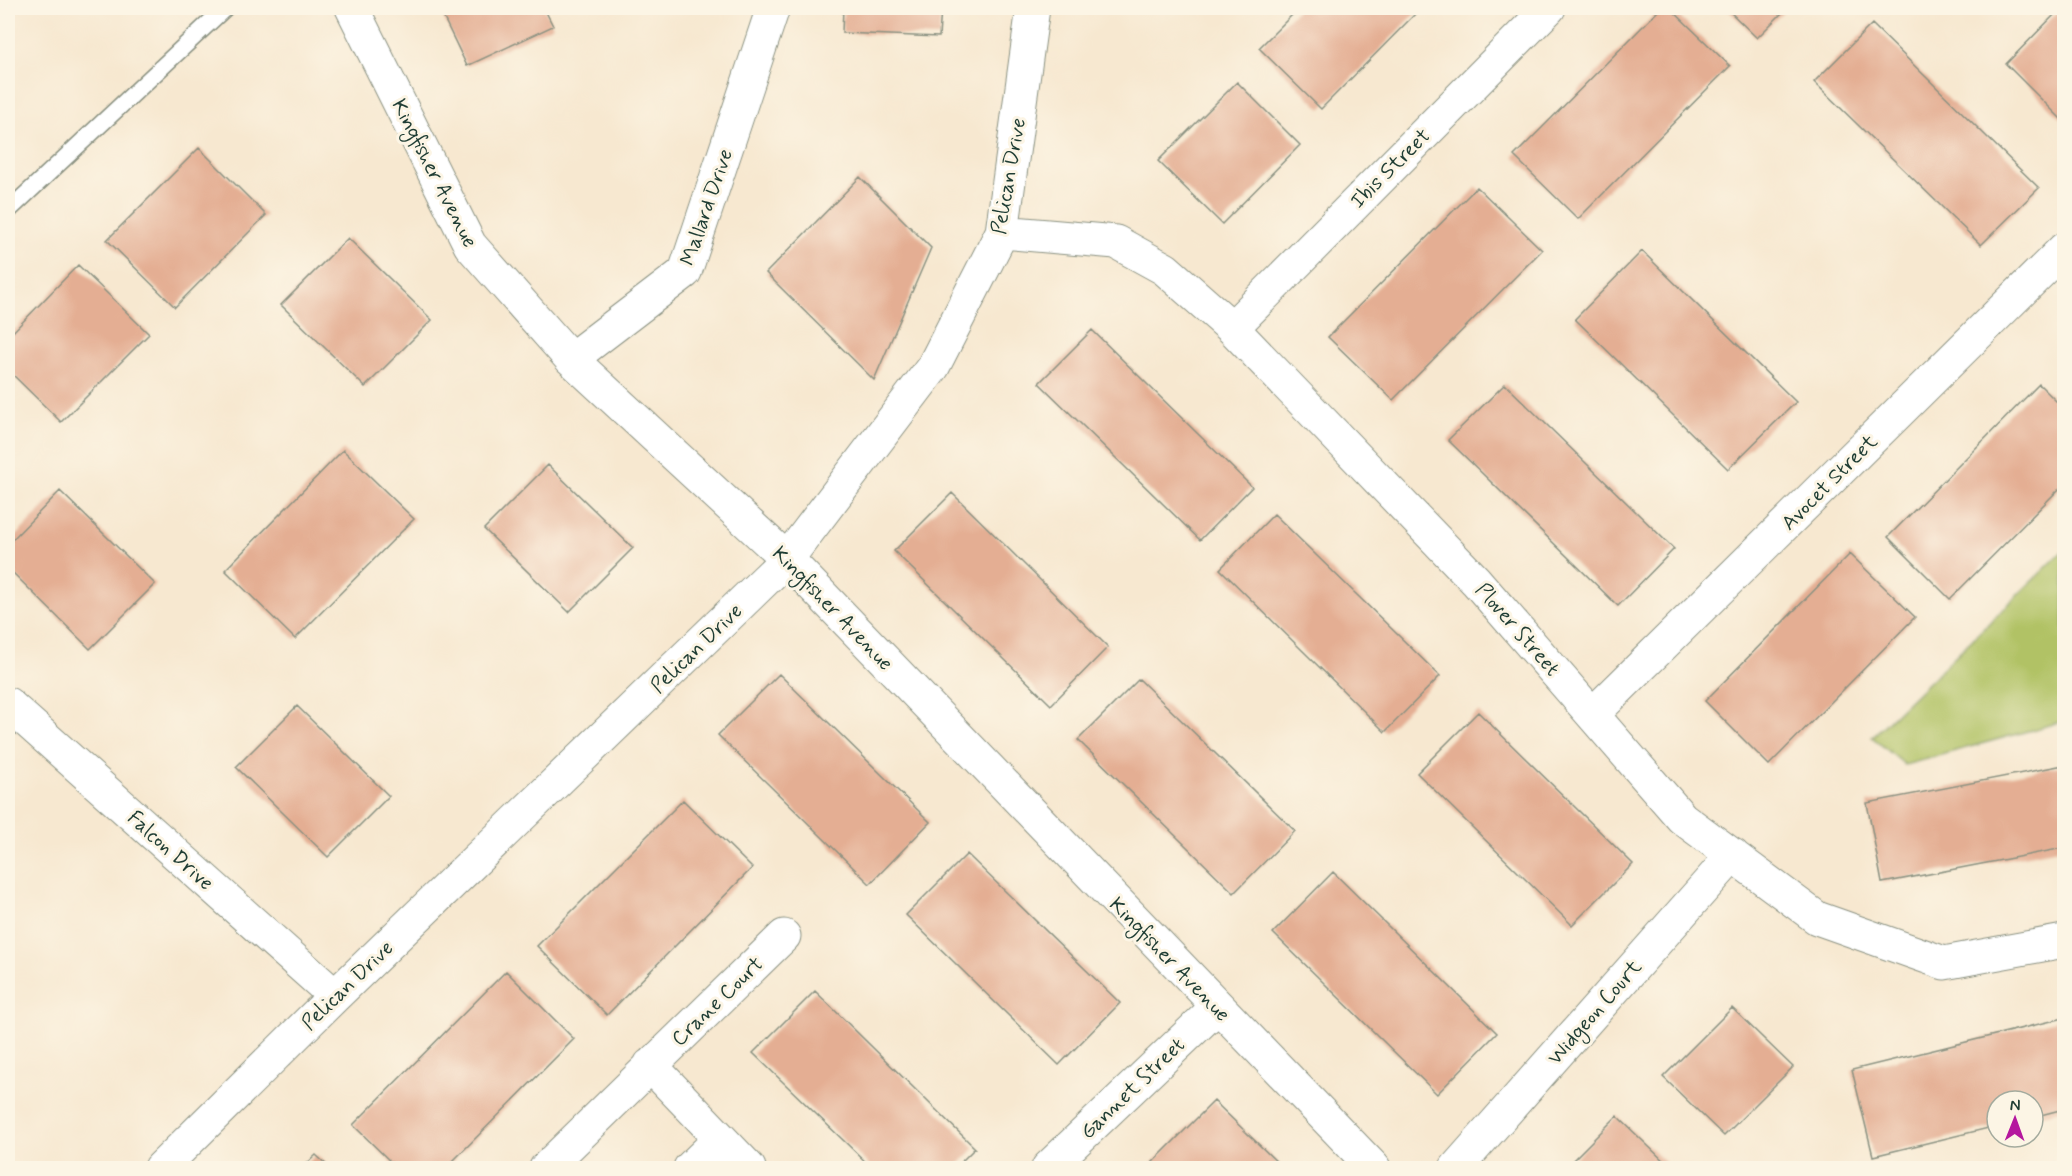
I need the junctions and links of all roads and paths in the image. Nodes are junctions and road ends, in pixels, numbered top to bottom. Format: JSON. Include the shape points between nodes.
{"nodes":[{"id":1,"x":225,"y":8,"type":"edge"},
{"id":2,"x":352,"y":8,"type":"edge"},
{"id":3,"x":772,"y":8,"type":"edge"},
{"id":4,"x":1033,"y":8,"type":"edge"},
{"id":5,"x":1549,"y":8,"type":"edge"},
{"id":6,"x":8,"y":211,"type":"edge"},
{"id":7,"x":1002,"y":232,"type":"junction"},
{"id":8,"x":2064,"y":249,"type":"edge"},
{"id":9,"x":1232,"y":328,"type":"junction"},
{"id":10,"x":571,"y":359,"type":"junction"},
{"id":11,"x":787,"y":559,"type":"junction"},
{"id":12,"x":8,"y":704,"type":"edge"},
{"id":13,"x":1593,"y":714,"type":"junction"},
{"id":14,"x":1733,"y":855,"type":"junction"},
{"id":15,"x":784,"y":936,"type":"dead end"},
{"id":16,"x":2064,"y":941,"type":"edge"},
{"id":17,"x":335,"y":996,"type":"junction"},
{"id":18,"x":1216,"y":1008,"type":"junction"},
{"id":19,"x":650,"y":1065,"type":"junction"},
{"id":20,"x":720,"y":1139,"type":"junction"},
{"id":21,"x":161,"y":1168,"type":"edge"},
{"id":22,"x":546,"y":1168,"type":"edge"},
{"id":23,"x":690,"y":1168,"type":"edge"},
{"id":24,"x":749,"y":1168,"type":"edge"},
{"id":25,"x":1048,"y":1168,"type":"edge"},
{"id":26,"x":1374,"y":1168,"type":"edge"},
{"id":27,"x":1456,"y":1168,"type":"edge"}],
"edges":[{"from":1,"to":6,"type":"lane"},
{"from":2,"to":10,"type":"street","name":"Kingfisher Avenue","via":[[470,245]]},
{"from":3,"to":10,"type":"street","name":"Mallard Drive","via":[[685,272]]},
{"from":4,"to":7,"type":"street","name":"Pelican Drive"},
{"from":5,"to":9,"type":"street","name":"Ibis Street"},
{"from":7,"to":9,"type":"street","name":"Plover Street","via":[[1116,242],[1164,269]]},
{"from":7,"to":11,"type":"street","name":"Pelican Drive","via":[[933,367]]},
{"from":8,"to":13,"type":"street","name":"Avocet Street"},
{"from":9,"to":13,"type":"street","name":"Plover Street","via":[[1476,581]]},
{"from":10,"to":11,"type":"street","name":"Kingfisher Avenue"},
{"from":11,"to":17,"type":"street","name":"Pelican Drive"},
{"from":11,"to":18,"type":"street","name":"Kingfisher Avenue"},
{"from":12,"to":17,"type":"street","name":"Falcon Drive"},
{"from":13,"to":14,"type":"street","name":"Plover Street","via":[[1682,818]]},
{"from":14,"to":16,"type":"street","name":"Plover Street","via":[[1817,918],[1944,963]]},
{"from":14,"to":27,"type":"street","name":"Widgeon Court"},
{"from":15,"to":19,"type":"street","name":"Crane Court"},
{"from":17,"to":21,"type":"street","name":"Pelican Drive"},
{"from":18,"to":25,"type":"street","name":"Gannet Street"},
{"from":18,"to":26,"type":"street","name":"Kingfisher Avenue"},
{"from":19,"to":20,"type":"street"},
{"from":19,"to":22,"type":"street","name":"Crane Court"},
{"from":20,"to":23,"type":"street"},
{"from":20,"to":24,"type":"street"}]}
